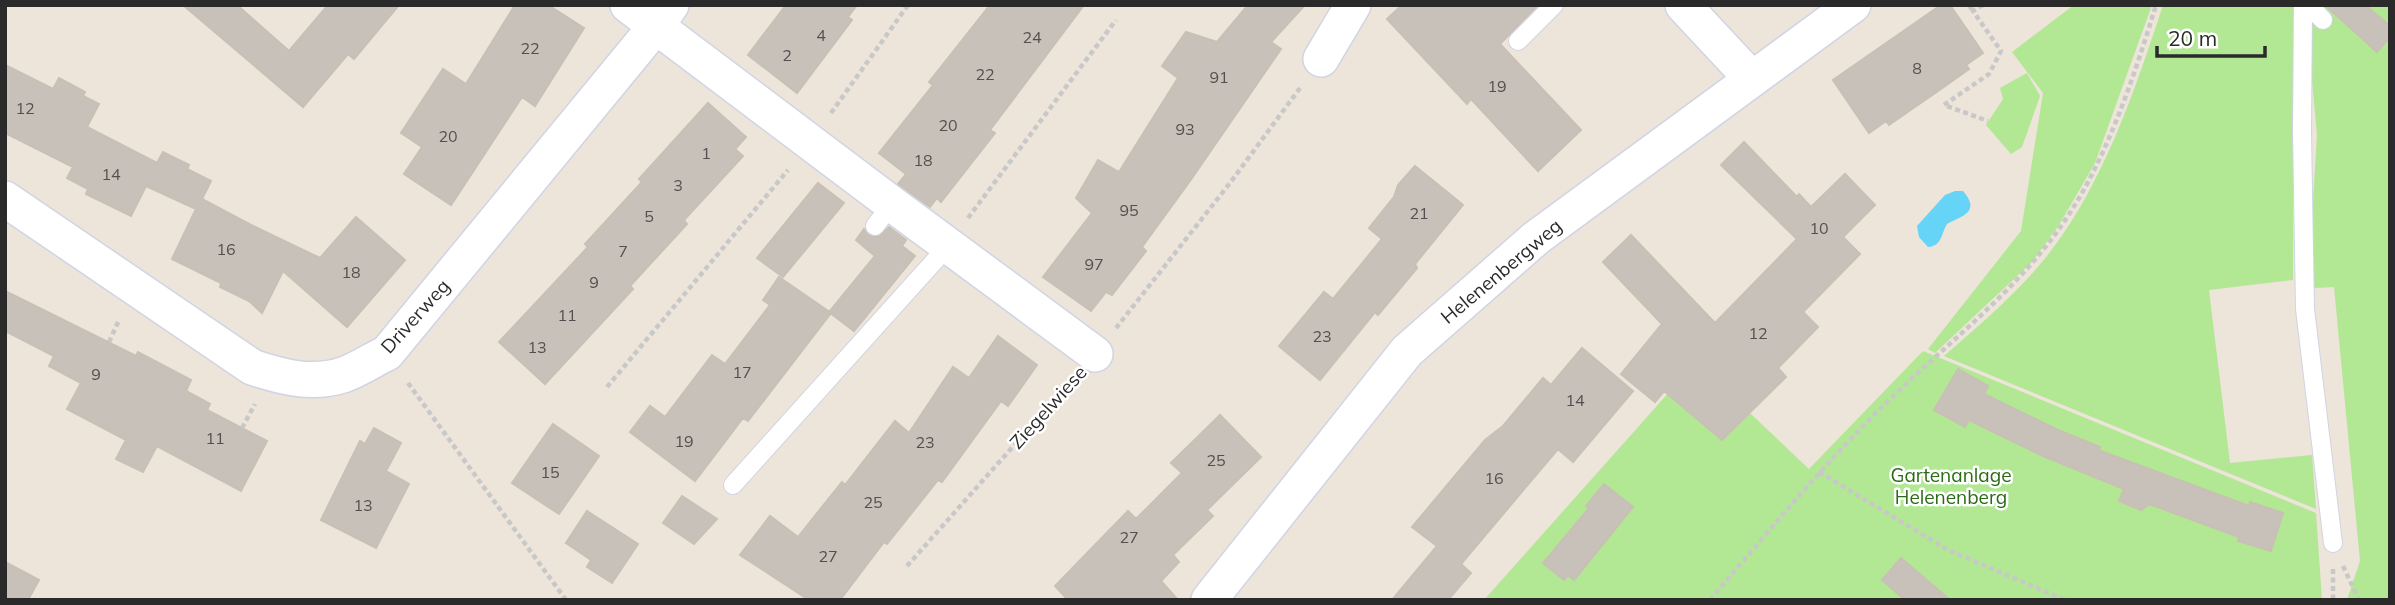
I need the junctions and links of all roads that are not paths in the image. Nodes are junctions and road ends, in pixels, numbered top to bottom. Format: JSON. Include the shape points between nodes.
{"nodes":[{"id":1,"x":628,"y":5,"type":"edge"},
{"id":2,"x":1353,"y":5,"type":"edge"},
{"id":3,"x":1683,"y":5,"type":"edge"},
{"id":4,"x":1853,"y":5,"type":"edge"},
{"id":5,"x":2303,"y":5,"type":"edge"},
{"id":6,"x":2309,"y":5,"type":"edge"},
{"id":7,"x":1557,"y":7,"type":"edge"},
{"id":8,"x":664,"y":16,"type":"edge"},
{"id":9,"x":2323,"y":20,"type":"dead end"},
{"id":10,"x":1518,"y":41,"type":"dead end"},
{"id":11,"x":1321,"y":59,"type":"road end"},
{"id":12,"x":1752,"y":79,"type":"junction"},
{"id":13,"x":5,"y":199,"type":"edge"},
{"id":14,"x":947,"y":246,"type":"junction"},
{"id":15,"x":1095,"y":354,"type":"road end"},
{"id":16,"x":733,"y":485,"type":"dead end"},
{"id":17,"x":2333,"y":543,"type":"road end"},
{"id":18,"x":1209,"y":600,"type":"edge"}],
"edges":[{"from":1,"to":8,"type":"street","name":"Ziegelwiese"},
{"from":2,"to":11,"type":"street"},
{"from":3,"to":12,"type":"street"},
{"from":4,"to":12,"type":"street","name":"Helenenbergweg"},
{"from":5,"to":17,"type":"lane","via":[[2301,309]]},
{"from":6,"to":9,"type":"lane"},
{"from":7,"to":10,"type":"lane"},
{"from":8,"to":13,"type":"street","name":"Driverweg","via":[[387,353],[342,376],[309,380],[252,367]]},
{"from":8,"to":14,"type":"street","name":"Ziegelwiese","via":[[811,142],[883,215]]},
{"from":12,"to":18,"type":"street","name":"Helenenbergweg","via":[[1536,237],[1407,351]]},
{"from":14,"to":15,"type":"street","name":"Ziegelwiese"},
{"from":14,"to":16,"type":"lane"}]}
